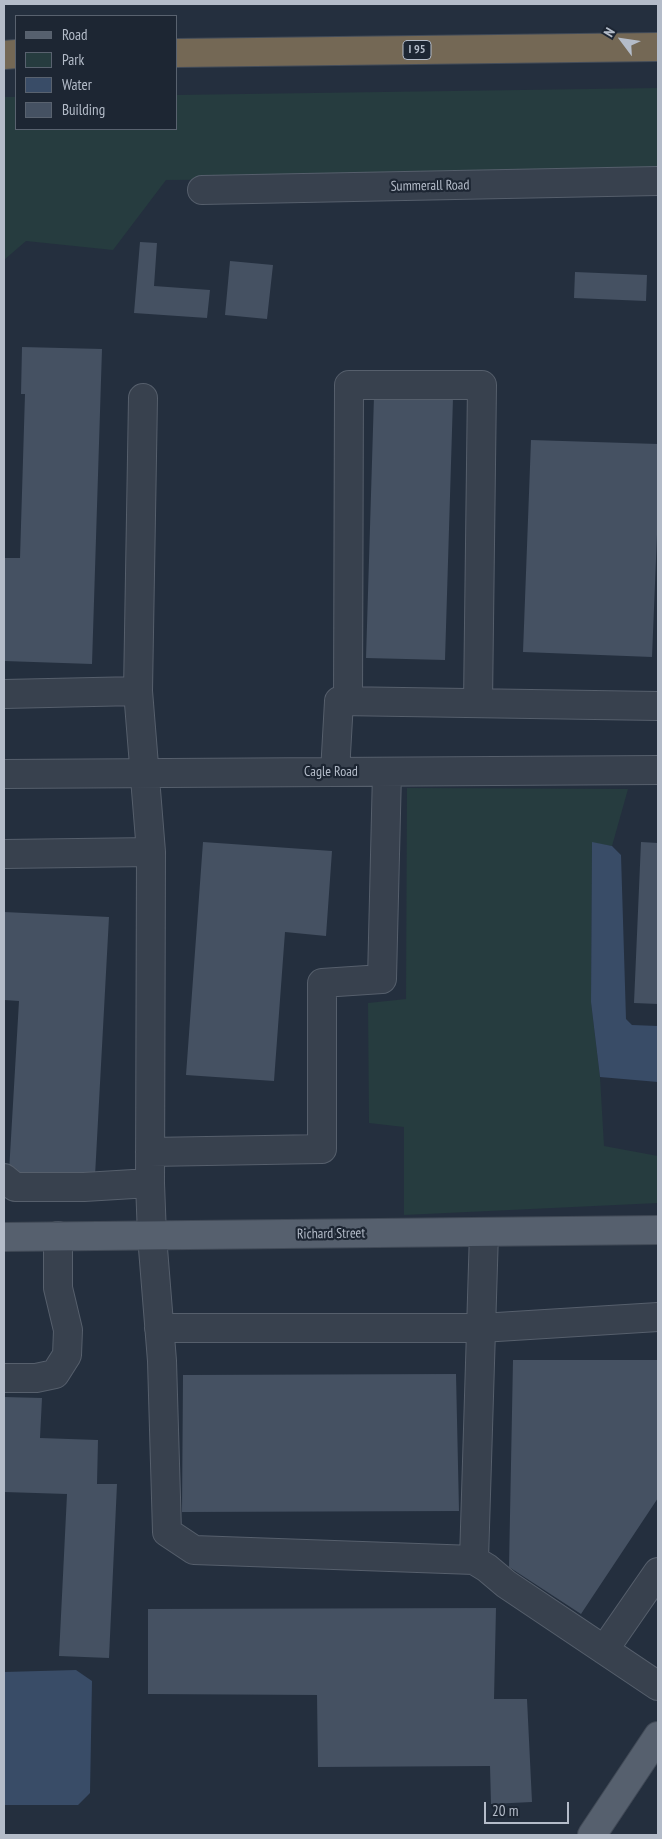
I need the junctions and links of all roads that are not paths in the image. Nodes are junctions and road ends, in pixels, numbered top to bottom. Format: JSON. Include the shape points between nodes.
{"nodes":[{"id":1,"x":658,"y":47,"type":"edge"},
{"id":2,"x":178,"y":53,"type":"edge"},
{"id":3,"x":658,"y":181,"type":"edge"},
{"id":4,"x":202,"y":190,"type":"dead end"},
{"id":5,"x":143,"y":398,"type":"dead end"},
{"id":6,"x":138,"y":691,"type":"junction"},
{"id":7,"x":4,"y":694,"type":"edge"},
{"id":8,"x":348,"y":701,"type":"junction"},
{"id":9,"x":478,"y":703,"type":"junction"},
{"id":10,"x":658,"y":706,"type":"edge"},
{"id":11,"x":658,"y":770,"type":"edge"},
{"id":12,"x":335,"y":772,"type":"junction"},
{"id":13,"x":387,"y":772,"type":"junction"},
{"id":14,"x":145,"y":773,"type":"junction"},
{"id":15,"x":4,"y":774,"type":"edge"},
{"id":16,"x":151,"y":852,"type":"junction"},
{"id":17,"x":4,"y":854,"type":"edge"},
{"id":18,"x":150,"y":1152,"type":"junction"},
{"id":19,"x":4,"y":1178,"type":"edge"},
{"id":20,"x":150,"y":1183,"type":"junction"},
{"id":21,"x":658,"y":1230,"type":"edge"},
{"id":22,"x":484,"y":1232,"type":"junction"},
{"id":23,"x":58,"y":1236,"type":"junction"},
{"id":24,"x":152,"y":1236,"type":"junction"},
{"id":25,"x":4,"y":1237,"type":"edge"},
{"id":26,"x":658,"y":1317,"type":"edge"},
{"id":27,"x":159,"y":1328,"type":"junction"},
{"id":28,"x":480,"y":1328,"type":"junction"},
{"id":29,"x":4,"y":1378,"type":"edge"},
{"id":30,"x":474,"y":1560,"type":"junction"},
{"id":31,"x":658,"y":1572,"type":"edge"},
{"id":32,"x":604,"y":1650,"type":"junction"},
{"id":33,"x":658,"y":1686,"type":"edge"},
{"id":34,"x":658,"y":1736,"type":"edge"},
{"id":35,"x":592,"y":1835,"type":"edge"}],
"edges":[{"from":1,"to":2,"type":"highway","number":"I 95"},
{"from":3,"to":4,"type":"street","name":"Summerall Road"},
{"from":5,"to":6,"type":"street"},
{"from":6,"to":7,"type":"street"},
{"from":6,"to":14,"type":"street"},
{"from":8,"to":9,"type":"street"},
{"from":8,"to":9,"type":"street","via":[[350,385],[482,385]]},
{"from":8,"to":12,"type":"street","via":[[339,701]]},
{"from":9,"to":10,"type":"street"},
{"from":11,"to":13,"type":"street","name":"Cagle Road"},
{"from":12,"to":13,"type":"street","name":"Cagle Road"},
{"from":12,"to":14,"type":"street","name":"Cagle Road"},
{"from":13,"to":18,"type":"street","via":[[382,979],[322,983],[322,1149]]},
{"from":14,"to":15,"type":"street","name":"Cagle Road"},
{"from":14,"to":16,"type":"street"},
{"from":16,"to":17,"type":"street"},
{"from":16,"to":18,"type":"street"},
{"from":18,"to":20,"type":"street"},
{"from":19,"to":20,"type":"street","via":[[15,1187]]},
{"from":20,"to":24,"type":"street"},
{"from":21,"to":22,"type":"main road","name":"Richard Street"},
{"from":22,"to":24,"type":"main road","name":"Richard Street"},
{"from":22,"to":28,"type":"street"},
{"from":23,"to":24,"type":"main road","name":"Richard Street"},
{"from":23,"to":25,"type":"main road","name":"Richard Street"},
{"from":23,"to":29,"type":"street","via":[[58,1288],[68,1330],[67,1355],[55,1374],[36,1378]]},
{"from":24,"to":27,"type":"street"},
{"from":26,"to":28,"type":"street"},
{"from":27,"to":28,"type":"street"},
{"from":27,"to":30,"type":"street","via":[[167,1532],[194,1550]]},
{"from":28,"to":30,"type":"street"},
{"from":30,"to":32,"type":"street"},
{"from":31,"to":32,"type":"street"},
{"from":32,"to":33,"type":"street"},
{"from":34,"to":35,"type":"main road"}]}
